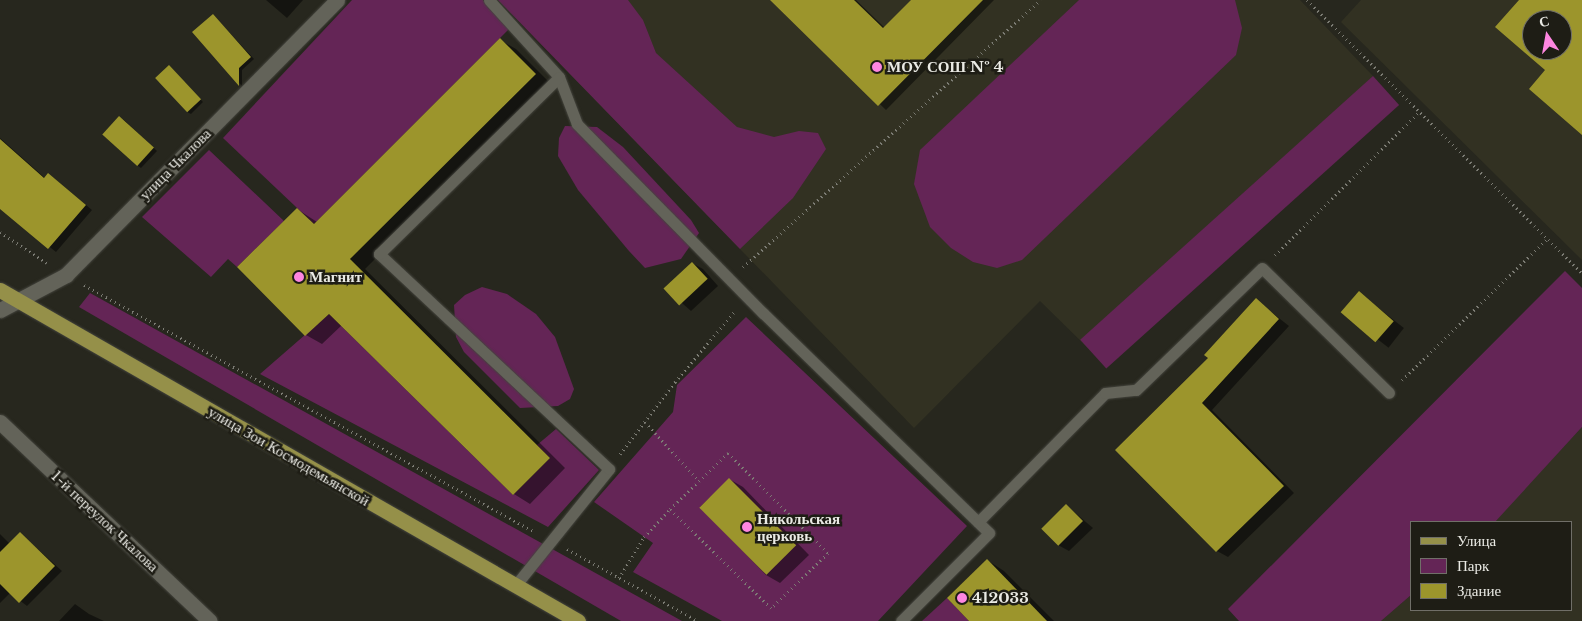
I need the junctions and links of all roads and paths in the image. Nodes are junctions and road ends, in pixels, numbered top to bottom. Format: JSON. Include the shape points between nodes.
{"nodes":[{"id":1,"x":337,"y":0,"type":"edge"},
{"id":2,"x":489,"y":0,"type":"edge"},
{"id":3,"x":1041,"y":0,"type":"edge"},
{"id":4,"x":1307,"y":0,"type":"edge"},
{"id":5,"x":559,"y":77,"type":"junction"},
{"id":6,"x":1419,"y":112,"type":"junction"},
{"id":7,"x":0,"y":232,"type":"edge"},
{"id":8,"x":1547,"y":239,"type":"junction"},
{"id":9,"x":1262,"y":268,"type":"junction"},
{"id":10,"x":1582,"y":273,"type":"edge"},
{"id":11,"x":66,"y":275,"type":"junction"},
{"id":12,"x":729,"y":279,"type":"junction"},
{"id":13,"x":0,"y":290,"type":"edge"},
{"id":14,"x":747,"y":298,"type":"junction"},
{"id":15,"x":18,"y":300,"type":"junction"},
{"id":16,"x":0,"y":310,"type":"edge"},
{"id":17,"x":1389,"y":393,"type":"joint"},
{"id":18,"x":0,"y":422,"type":"edge"},
{"id":19,"x":644,"y":422,"type":"junction"},
{"id":20,"x":609,"y":469,"type":"junction"},
{"id":21,"x":699,"y":481,"type":"junction"},
{"id":22,"x":670,"y":509,"type":"junction"},
{"id":23,"x":978,"y":522,"type":"junction"},
{"id":24,"x":550,"y":540,"type":"junction"},
{"id":25,"x":619,"y":578,"type":"junction"},
{"id":26,"x":515,"y":586,"type":"junction"},
{"id":27,"x":210,"y":621,"type":"edge"},
{"id":28,"x":578,"y":621,"type":"edge"},
{"id":29,"x":698,"y":621,"type":"edge"},
{"id":30,"x":901,"y":621,"type":"edge"}],
"edges":[{"from":1,"to":11,"type":"street","name":"улица Чкалова"},
{"from":2,"to":5,"type":"lane"},
{"from":3,"to":12,"type":"path"},
{"from":4,"to":6,"type":"path"},
{"from":5,"to":12,"type":"lane","via":[[578,124]]},
{"from":5,"to":20,"type":"lane","via":[[379,254]]},
{"from":6,"to":8,"type":"path"},
{"from":6,"to":9,"type":"path"},
{"from":7,"to":11,"type":"path"},
{"from":8,"to":10,"type":"path"},
{"from":8,"to":17,"type":"path"},
{"from":9,"to":17,"type":"lane"},
{"from":9,"to":23,"type":"lane","via":[[1136,390],[1105,393]]},
{"from":11,"to":15,"type":"street","name":"улица Чкалова"},
{"from":11,"to":24,"type":"path"},
{"from":12,"to":14,"type":"lane"},
{"from":13,"to":15,"type":"main road","name":"улица Зои Космодемьянской"},
{"from":14,"to":19,"type":"path"},
{"from":14,"to":23,"type":"lane"},
{"from":15,"to":16,"type":"street","name":"улица Чкалова"},
{"from":15,"to":26,"type":"main road","name":"улица Зои Космодемьянской"},
{"from":18,"to":27,"type":"street","name":"1-й переулок Чкалова"},
{"from":19,"to":20,"type":"path"},
{"from":19,"to":21,"type":"path"},
{"from":20,"to":24,"type":"lane"},
{"from":21,"to":22,"type":"path"},
{"from":21,"to":22,"type":"path","via":[[728,453],[828,553],[771,608]]},
{"from":22,"to":25,"type":"path","via":[[644,537]]},
{"from":23,"to":30,"type":"lane","via":[[989,533]]},
{"from":24,"to":25,"type":"path"},
{"from":24,"to":26,"type":"lane"},
{"from":25,"to":29,"type":"path"},
{"from":26,"to":28,"type":"main road","name":"улица Зои Космодемьянской"}]}
